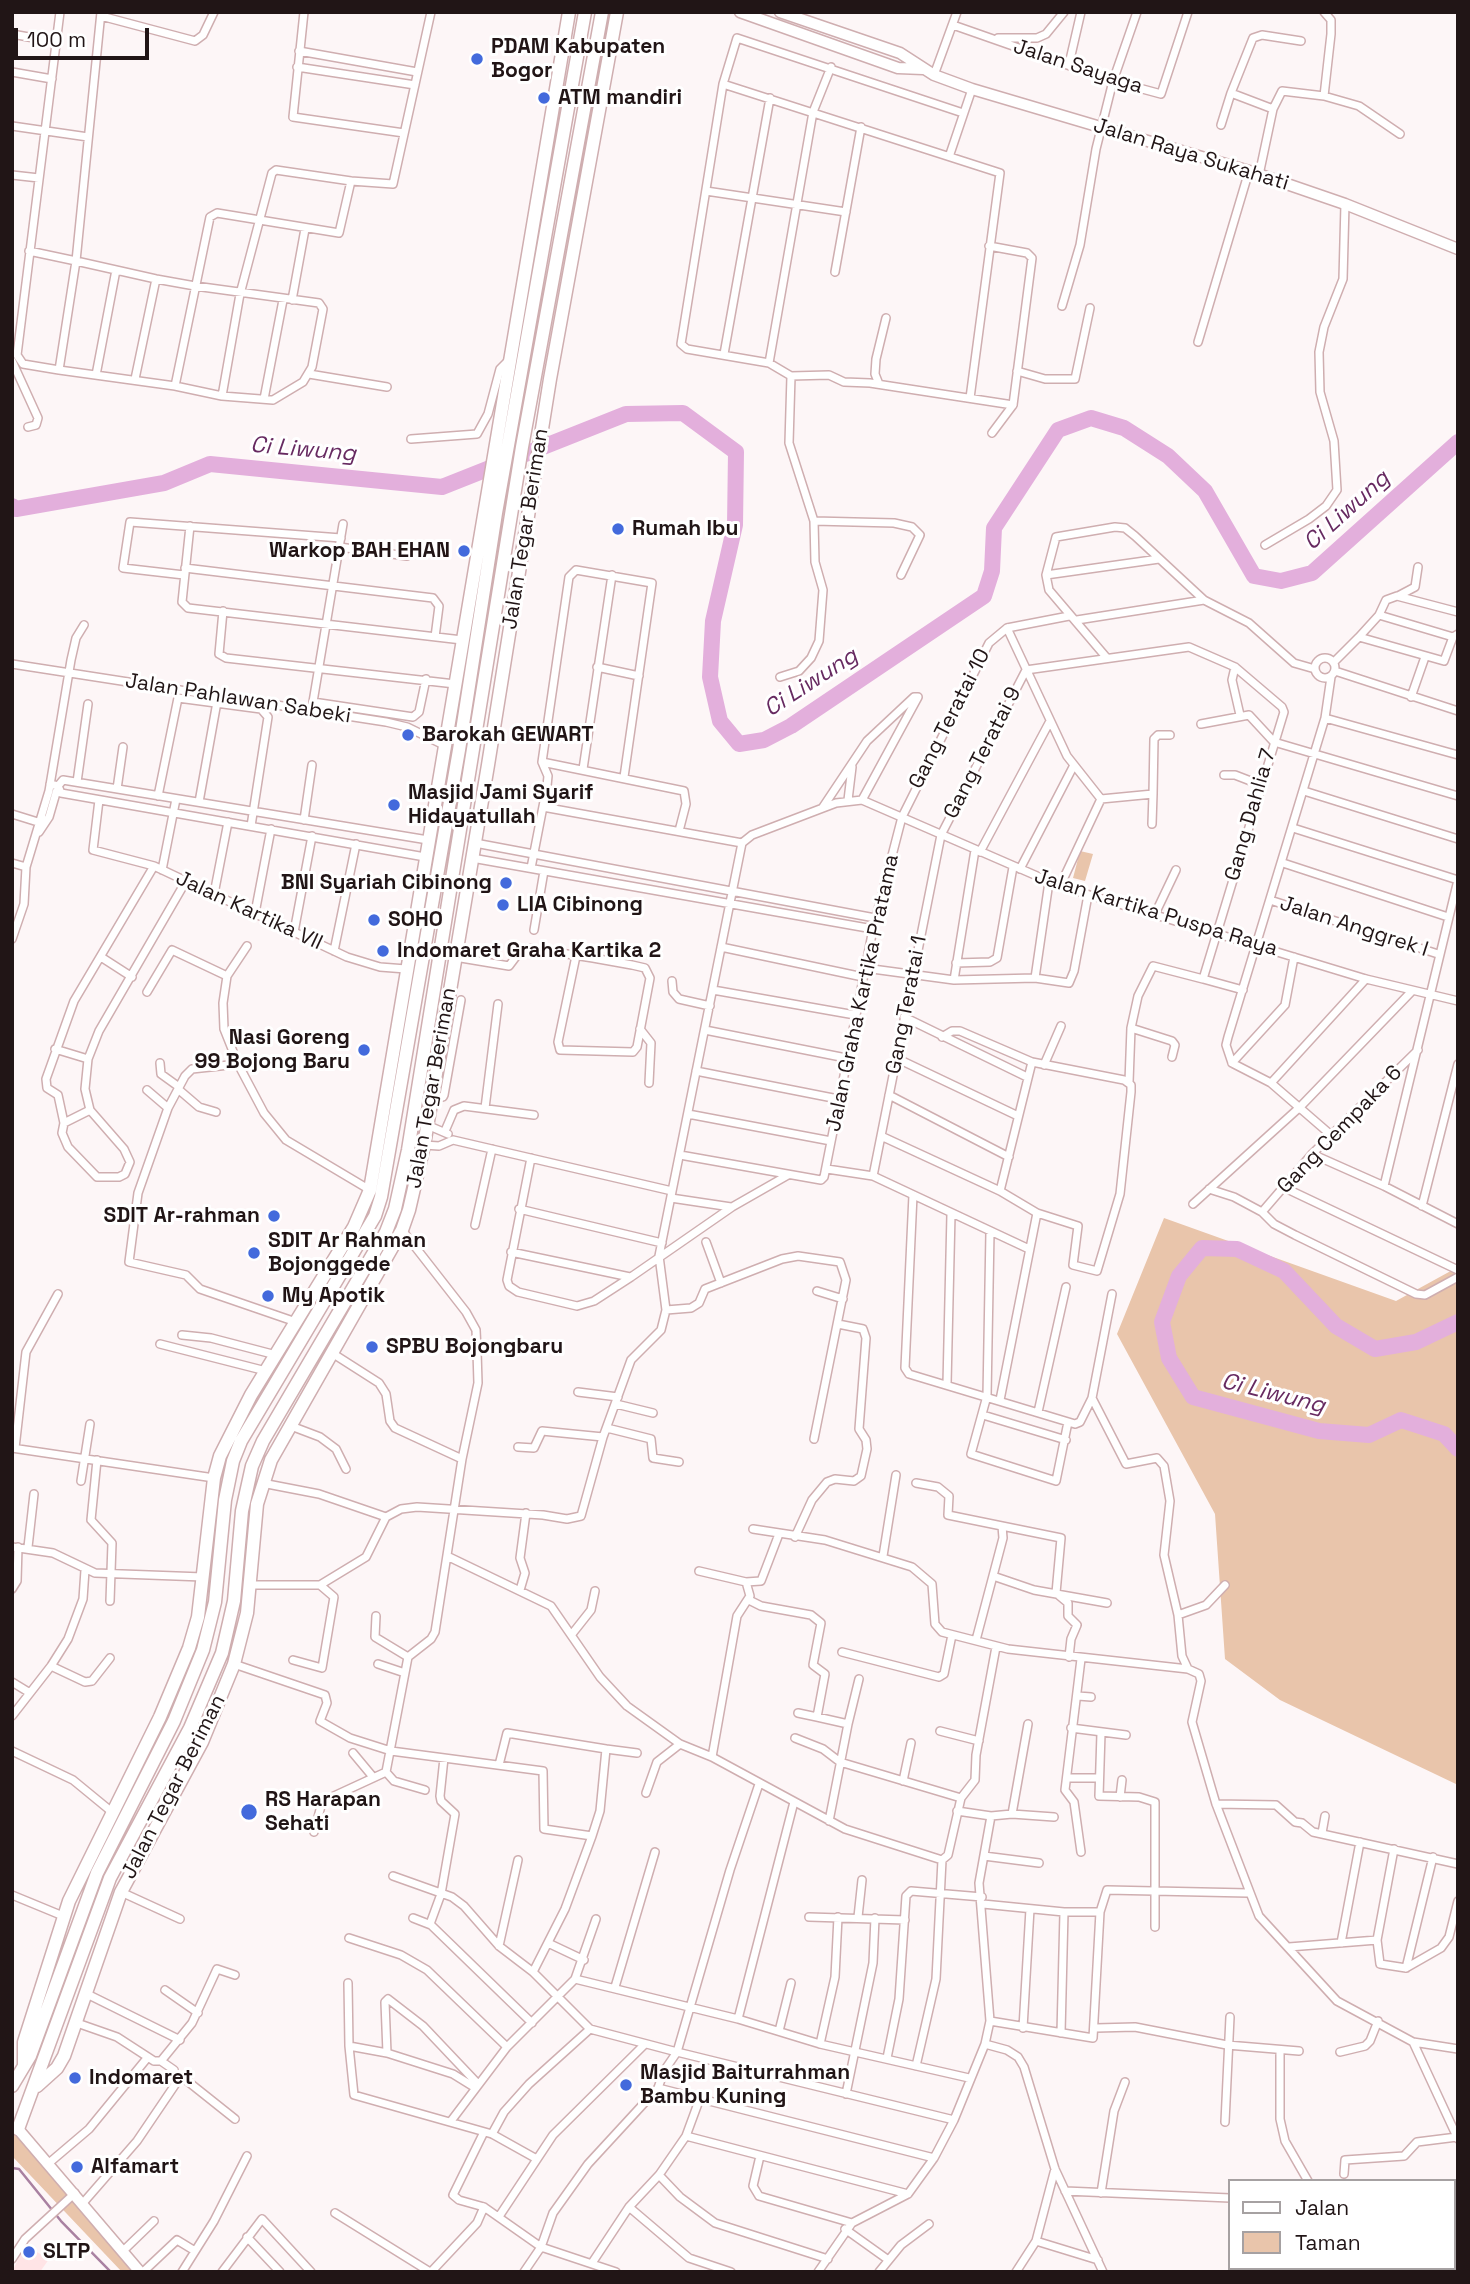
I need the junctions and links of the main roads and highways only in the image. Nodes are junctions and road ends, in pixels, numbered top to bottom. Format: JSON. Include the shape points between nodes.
{"nodes":[{"id":1,"x":569,"y":12,"type":"edge"},
{"id":2,"x":585,"y":12,"type":"edge"},
{"id":3,"x":602,"y":12,"type":"edge"},
{"id":4,"x":740,"y":12,"type":"edge"},
{"id":5,"x":780,"y":12,"type":"edge"},
{"id":6,"x":619,"y":15,"type":"edge"},
{"id":7,"x":881,"y":46,"type":"junction"},
{"id":8,"x":876,"y":60,"type":"junction"},
{"id":9,"x":923,"y":69,"type":"junction"},
{"id":10,"x":1458,"y":250,"type":"edge"},
{"id":11,"x":490,"y":512,"type":"junction"},
{"id":12,"x":472,"y":761,"type":"junction"},
{"id":13,"x":488,"y":765,"type":"junction"},
{"id":14,"x":410,"y":987,"type":"junction"},
{"id":15,"x":434,"y":992,"type":"junction"},
{"id":16,"x":449,"y":994,"type":"junction"},
{"id":17,"x":391,"y":1147,"type":"junction"},
{"id":18,"x":408,"y":1150,"type":"junction"},
{"id":19,"x":321,"y":1292,"type":"junction"},
{"id":20,"x":343,"y":1304,"type":"junction"},
{"id":21,"x":355,"y":1311,"type":"junction"},
{"id":22,"x":254,"y":1535,"type":"junction"},
{"id":23,"x":239,"y":1558,"type":"junction"},
{"id":24,"x":191,"y":1681,"type":"junction"},
{"id":25,"x":208,"y":1689,"type":"junction"},
{"id":26,"x":69,"y":1901,"type":"junction"},
{"id":27,"x":82,"y":1907,"type":"junction"},
{"id":28,"x":97,"y":1912,"type":"junction"},
{"id":29,"x":112,"y":1918,"type":"junction"},
{"id":30,"x":24,"y":2070,"type":"junction"},
{"id":31,"x":12,"y":2086,"type":"edge"},
{"id":32,"x":34,"y":2088,"type":"junction"},
{"id":33,"x":15,"y":2126,"type":"edge"},
{"id":34,"x":141,"y":2272,"type":"edge"}],
"edges":[{"from":1,"to":11,"type":"main road","name":"Jalan Tegar Beriman","via":[[507,366]]},
{"from":2,"to":11,"type":"main road","name":"Jalan Tegar Beriman","via":[[521,373]]},
{"from":3,"to":12,"type":"main road","name":"Jalan Tegar Beriman","via":[[510,519]]},
{"from":4,"to":8,"type":"main road"},
{"from":5,"to":7,"type":"main road","name":"Jalan Raya Sukahati"},
{"from":6,"to":13,"type":"main road","name":"Jalan Tegar Beriman","via":[[550,379]]},
{"from":7,"to":8,"type":"main road"},
{"from":7,"to":9,"type":"main road","name":"Jalan Raya Sukahati"},
{"from":8,"to":9,"type":"main road","via":[[898,68]]},
{"from":9,"to":10,"type":"main road","name":"Jalan Raya Sukahati","via":[[972,89],[1254,173]]},
{"from":11,"to":14,"type":"main road","name":"Jalan Tegar Beriman","via":[[459,750]]},
{"from":11,"to":14,"type":"main road","name":"Jalan Tegar Beriman","via":[[461,640],[406,969]]},
{"from":12,"to":13,"type":"main road"},
{"from":12,"to":15,"type":"main road","name":"Jalan Tegar Beriman"},
{"from":13,"to":16,"type":"main road","name":"Jalan Tegar Beriman"},
{"from":14,"to":17,"type":"main road","name":"Jalan Tegar Beriman"},
{"from":14,"to":19,"type":"main road","name":"Jalan Tegar Beriman","via":[[370,1190]]},
{"from":15,"to":16,"type":"main road"},
{"from":15,"to":18,"type":"main road","name":"Jalan Tegar Beriman"},
{"from":16,"to":21,"type":"main road","name":"Jalan Tegar Beriman","via":[[448,1036],[416,1185],[402,1230]]},
{"from":17,"to":18,"type":"main road"},
{"from":17,"to":19,"type":"main road","name":"Jalan Tegar Beriman","via":[[375,1216]]},
{"from":18,"to":20,"type":"main road","name":"Jalan Tegar Beriman","via":[[396,1209]]},
{"from":19,"to":24,"type":"main road","name":"Jalan Tegar Beriman","via":[[233,1461],[215,1602]]},
{"from":19,"to":26,"type":"main road","name":"Jalan Tegar Beriman","via":[[297,1322],[228,1436],[214,1478],[204,1577],[189,1648]]},
{"from":20,"to":21,"type":"main road"},
{"from":20,"to":23,"type":"main road","name":"Jalan Tegar Beriman","via":[[251,1466]]},
{"from":21,"to":22,"type":"main road","name":"Jalan Tegar Beriman","via":[[271,1460],[261,1483]]},
{"from":22,"to":23,"type":"main road"},
{"from":22,"to":29,"type":"main road","name":"Jalan Tegar Beriman","via":[[243,1637],[234,1664],[202,1742],[121,1892]]},
{"from":23,"to":25,"type":"main road","name":"Jalan Tegar Beriman","via":[[230,1628]]},
{"from":24,"to":25,"type":"main road"},
{"from":24,"to":27,"type":"main road","name":"Jalan Tegar Beriman"},
{"from":25,"to":28,"type":"main road","name":"Jalan Tegar Beriman","via":[[110,1878]]},
{"from":26,"to":27,"type":"main road"},
{"from":26,"to":30,"type":"main road","name":"Jalan Tegar Beriman","via":[[24,2042]]},
{"from":27,"to":30,"type":"main road","name":"Jalan Tegar Beriman"},
{"from":28,"to":29,"type":"main road"},
{"from":28,"to":32,"type":"main road","name":"Jalan Tegar Beriman"},
{"from":29,"to":32,"type":"main road","name":"Jalan Tegar Beriman","via":[[60,2063]]},
{"from":30,"to":31,"type":"main road","name":"Jalan Tegar Beriman"},
{"from":32,"to":33,"type":"main road","name":"Jalan Tegar Beriman"},
{"from":33,"to":34,"type":"main road"}]}
